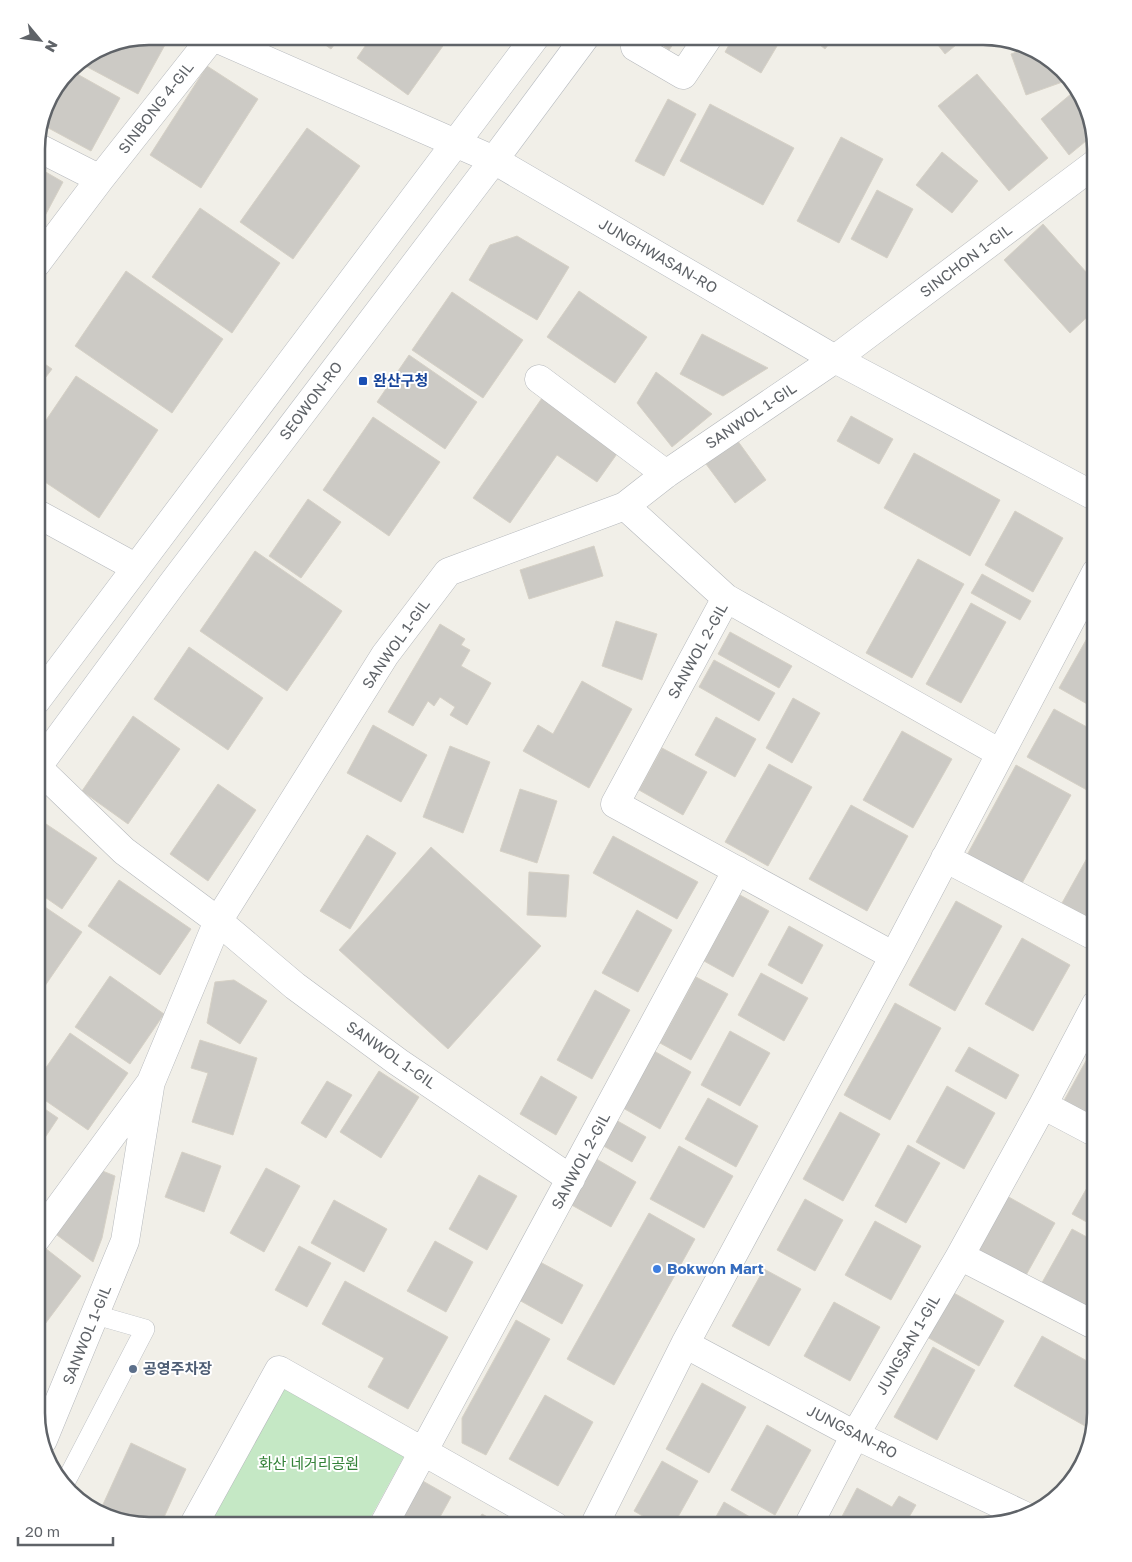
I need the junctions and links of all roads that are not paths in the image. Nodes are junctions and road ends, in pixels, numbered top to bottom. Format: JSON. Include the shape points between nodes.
{"nodes":[{"id":1,"x":205,"y":45,"type":"edge"},
{"id":2,"x":232,"y":45,"type":"edge"},
{"id":3,"x":529,"y":45,"type":"edge"},
{"id":4,"x":579,"y":45,"type":"edge"},
{"id":5,"x":703,"y":45,"type":"edge"},
{"id":6,"x":636,"y":47,"type":"dead end"},
{"id":7,"x":456,"y":144,"type":"junction"},
{"id":8,"x":45,"y":152,"type":"edge"},
{"id":9,"x":494,"y":160,"type":"junction"},
{"id":10,"x":1087,"y":170,"type":"edge"},
{"id":11,"x":100,"y":179,"type":"junction"},
{"id":12,"x":45,"y":252,"type":"edge"},
{"id":13,"x":836,"y":359,"type":"junction"},
{"id":14,"x":539,"y":379,"type":"dead end"},
{"id":15,"x":666,"y":474,"type":"junction"},
{"id":16,"x":1087,"y":492,"type":"edge"},
{"id":17,"x":625,"y":506,"type":"junction"},
{"id":18,"x":45,"y":518,"type":"edge"},
{"id":19,"x":124,"y":561,"type":"dead end"},
{"id":20,"x":1087,"y":589,"type":"edge"},
{"id":21,"x":726,"y":598,"type":"junction"},
{"id":22,"x":45,"y":689,"type":"edge"},
{"id":23,"x":1000,"y":753,"type":"junction"},
{"id":24,"x":45,"y":757,"type":"edge"},
{"id":25,"x":45,"y":776,"type":"edge"},
{"id":26,"x":124,"y":851,"type":"joint"},
{"id":27,"x":945,"y":858,"type":"junction"},
{"id":28,"x":737,"y":870,"type":"junction"},
{"id":29,"x":218,"y":922,"type":"junction"},
{"id":30,"x":1087,"y":932,"type":"edge"},
{"id":31,"x":894,"y":956,"type":"junction"},
{"id":32,"x":1087,"y":1021,"type":"edge"},
{"id":33,"x":151,"y":1082,"type":"junction"},
{"id":34,"x":1043,"y":1105,"type":"junction"},
{"id":35,"x":1087,"y":1128,"type":"edge"},
{"id":36,"x":571,"y":1179,"type":"junction"},
{"id":37,"x":45,"y":1227,"type":"edge"},
{"id":38,"x":960,"y":1256,"type":"junction"},
{"id":39,"x":96,"y":1316,"type":"junction"},
{"id":40,"x":1087,"y":1321,"type":"edge"},
{"id":41,"x":685,"y":1344,"type":"junction"},
{"id":42,"x":47,"y":1432,"type":"edge"},
{"id":43,"x":856,"y":1435,"type":"junction"},
{"id":44,"x":423,"y":1452,"type":"junction"},
{"id":45,"x":68,"y":1477,"type":"edge"},
{"id":46,"x":1015,"y":1512,"type":"edge"},
{"id":47,"x":198,"y":1517,"type":"edge"},
{"id":48,"x":388,"y":1517,"type":"edge"},
{"id":49,"x":538,"y":1517,"type":"edge"},
{"id":50,"x":598,"y":1517,"type":"edge"},
{"id":51,"x":813,"y":1517,"type":"edge"}],
"edges":[{"from":1,"to":11,"type":"street","name":"SINBONG 4-GIL"},
{"from":2,"to":7,"type":"street","name":"JUNGHWASAN-RO"},
{"from":3,"to":7,"type":"street"},
{"from":4,"to":9,"type":"street","name":"SEOWON-RO"},
{"from":5,"to":6,"type":"street","via":[[683,74]]},
{"from":7,"to":9,"type":"street","name":"JUNGHWASAN-RO"},
{"from":7,"to":22,"type":"street"},
{"from":8,"to":11,"type":"street"},
{"from":9,"to":13,"type":"street","name":"JUNGHWASAN-RO"},
{"from":9,"to":24,"type":"street","name":"SEOWON-RO","via":[[172,584]]},
{"from":10,"to":13,"type":"street","name":"SINCHON 1-GIL"},
{"from":11,"to":12,"type":"street","name":"SINBONG 4-GIL"},
{"from":13,"to":15,"type":"street","name":"SANWOL 1-GIL"},
{"from":13,"to":16,"type":"street","name":"JUNGHWASAN-RO"},
{"from":14,"to":15,"type":"street"},
{"from":15,"to":17,"type":"street","name":"SANWOL 1-GIL"},
{"from":17,"to":21,"type":"street"},
{"from":17,"to":29,"type":"street","name":"SANWOL 1-GIL","via":[[448,572],[385,655]]},
{"from":18,"to":19,"type":"street"},
{"from":20,"to":23,"type":"street"},
{"from":21,"to":23,"type":"street","name":"SANWOL 2-GIL"},
{"from":21,"to":28,"type":"street","name":"SANWOL 2-GIL","via":[[615,804]]},
{"from":23,"to":27,"type":"street"},
{"from":25,"to":26,"type":"street","name":"SEOWON-RO"},
{"from":26,"to":29,"type":"street","name":"SANWOL 1-GIL"},
{"from":27,"to":30,"type":"street"},
{"from":27,"to":31,"type":"street"},
{"from":28,"to":31,"type":"street","name":"SANWOL 2-GIL"},
{"from":28,"to":36,"type":"street","name":"SANWOL 2-GIL"},
{"from":29,"to":33,"type":"street","name":"SANWOL 1-GIL"},
{"from":29,"to":36,"type":"street","name":"SANWOL 1-GIL","via":[[294,986],[390,1056]]},
{"from":31,"to":41,"type":"street"},
{"from":32,"to":34,"type":"street","name":"JUNGSAN 1-GIL"},
{"from":33,"to":37,"type":"street","name":"SANWOL 1-GIL"},
{"from":33,"to":39,"type":"street","name":"SANWOL 1-GIL","via":[[125,1241]]},
{"from":34,"to":35,"type":"street"},
{"from":34,"to":38,"type":"street","name":"JUNGSAN 1-GIL"},
{"from":36,"to":44,"type":"street","name":"SANWOL 2-GIL"},
{"from":38,"to":40,"type":"street"},
{"from":38,"to":43,"type":"street","name":"JUNGSAN 1-GIL"},
{"from":39,"to":42,"type":"street","name":"SANWOL 1-GIL"},
{"from":39,"to":45,"type":"lane","via":[[145,1329]]},
{"from":41,"to":43,"type":"street","name":"JUNGSAN-RO"},
{"from":41,"to":50,"type":"street"},
{"from":43,"to":46,"type":"street","name":"JUNGSAN-RO"},
{"from":43,"to":51,"type":"street","name":"JUNGSAN 1-GIL"},
{"from":44,"to":47,"type":"street","via":[[279,1370]]},
{"from":44,"to":48,"type":"street","name":"SANWOL 2-GIL"},
{"from":44,"to":49,"type":"street"}]}
